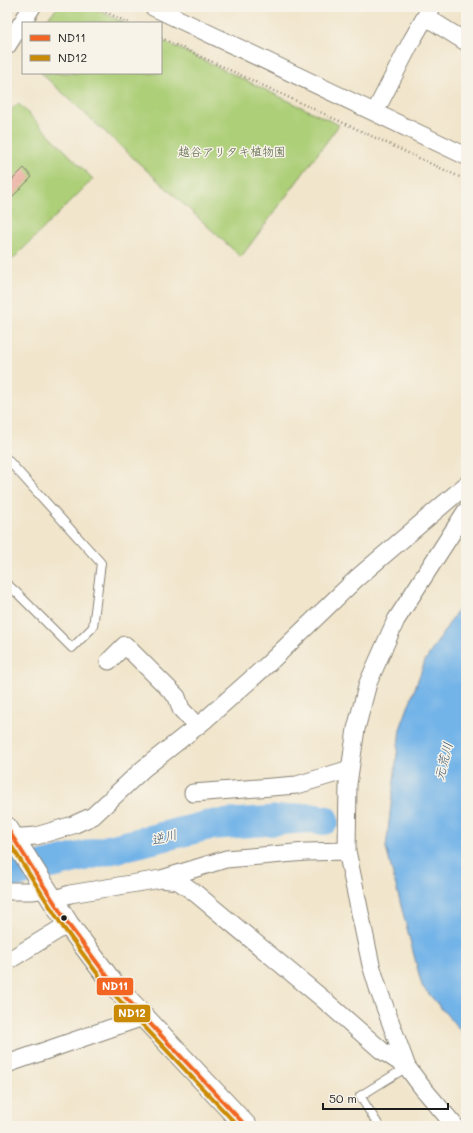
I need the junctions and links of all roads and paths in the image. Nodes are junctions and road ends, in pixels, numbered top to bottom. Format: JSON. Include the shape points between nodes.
{"nodes":[{"id":1,"x":32,"y":7,"type":"edge"},
{"id":2,"x":95,"y":7,"type":"edge"},
{"id":3,"x":153,"y":7,"type":"edge"},
{"id":4,"x":428,"y":12,"type":"edge"},
{"id":5,"x":22,"y":22,"type":"edge"},
{"id":6,"x":127,"y":22,"type":"edge"},
{"id":7,"x":22,"y":23,"type":"edge"},
{"id":8,"x":162,"y":38,"type":"edge"},
{"id":9,"x":466,"y":42,"type":"edge"},
{"id":10,"x":7,"y":46,"type":"edge"},
{"id":11,"x":375,"y":112,"type":"junction"},
{"id":12,"x":466,"y":156,"type":"edge"},
{"id":13,"x":466,"y":180,"type":"edge"},
{"id":14,"x":7,"y":459,"type":"edge"},
{"id":15,"x":466,"y":485,"type":"edge"},
{"id":16,"x":466,"y":511,"type":"edge"},
{"id":17,"x":7,"y":584,"type":"edge"},
{"id":18,"x":109,"y":660,"type":"dead end"},
{"id":19,"x":197,"y":726,"type":"junction"},
{"id":20,"x":350,"y":769,"type":"junction"},
{"id":21,"x":193,"y":793,"type":"dead end"},
{"id":22,"x":12,"y":838,"type":"edge"},
{"id":23,"x":347,"y":852,"type":"junction"},
{"id":24,"x":161,"y":879,"type":"junction"},
{"id":25,"x":47,"y":891,"type":"junction"},
{"id":26,"x":7,"y":892,"type":"edge"},
{"id":27,"x":68,"y":924,"type":"junction"},
{"id":28,"x":11,"y":960,"type":"dead end"},
{"id":29,"x":144,"y":1017,"type":"junction"},
{"id":30,"x":7,"y":1064,"type":"edge"},
{"id":31,"x":407,"y":1067,"type":"junction"},
{"id":32,"x":246,"y":1126,"type":"edge"},
{"id":33,"x":379,"y":1126,"type":"edge"},
{"id":34,"x":455,"y":1126,"type":"edge"}],
"edges":[{"from":1,"to":5,"type":"street"},
{"from":2,"to":6,"type":"path"},
{"from":3,"to":11,"type":"street"},
{"from":4,"to":9,"type":"street"},
{"from":4,"to":11,"type":"street"},
{"from":7,"to":10,"type":"street"},
{"from":8,"to":13,"type":"path"},
{"from":11,"to":12,"type":"street"},
{"from":14,"to":17,"type":"lane","via":[[101,563],[92,627],[72,648]]},
{"from":15,"to":19,"type":"street","via":[[357,578],[267,665]]},
{"from":16,"to":20,"type":"street","via":[[393,627],[368,683],[356,729]]},
{"from":18,"to":19,"type":"street","via":[[125,644],[177,697],[181,709]]},
{"from":19,"to":22,"type":"street","via":[[143,769],[93,816],[54,832]]},
{"from":20,"to":21,"type":"street","via":[[297,785]]},
{"from":20,"to":23,"type":"street"},
{"from":22,"to":25,"type":"street"},
{"from":23,"to":24,"type":"street","via":[[306,852],[226,859]]},
{"from":23,"to":31,"type":"street","via":[[371,964]]},
{"from":24,"to":25,"type":"street","via":[[70,894]]},
{"from":24,"to":31,"type":"street","via":[[178,881],[194,892],[381,1050]]},
{"from":25,"to":26,"type":"street"},
{"from":25,"to":27,"type":"street"},
{"from":27,"to":28,"type":"street"},
{"from":27,"to":29,"type":"street","via":[[113,984]]},
{"from":29,"to":30,"type":"street"},
{"from":29,"to":32,"type":"street"},
{"from":31,"to":33,"type":"lane","via":[[360,1096]]},
{"from":31,"to":34,"type":"street"}]}
